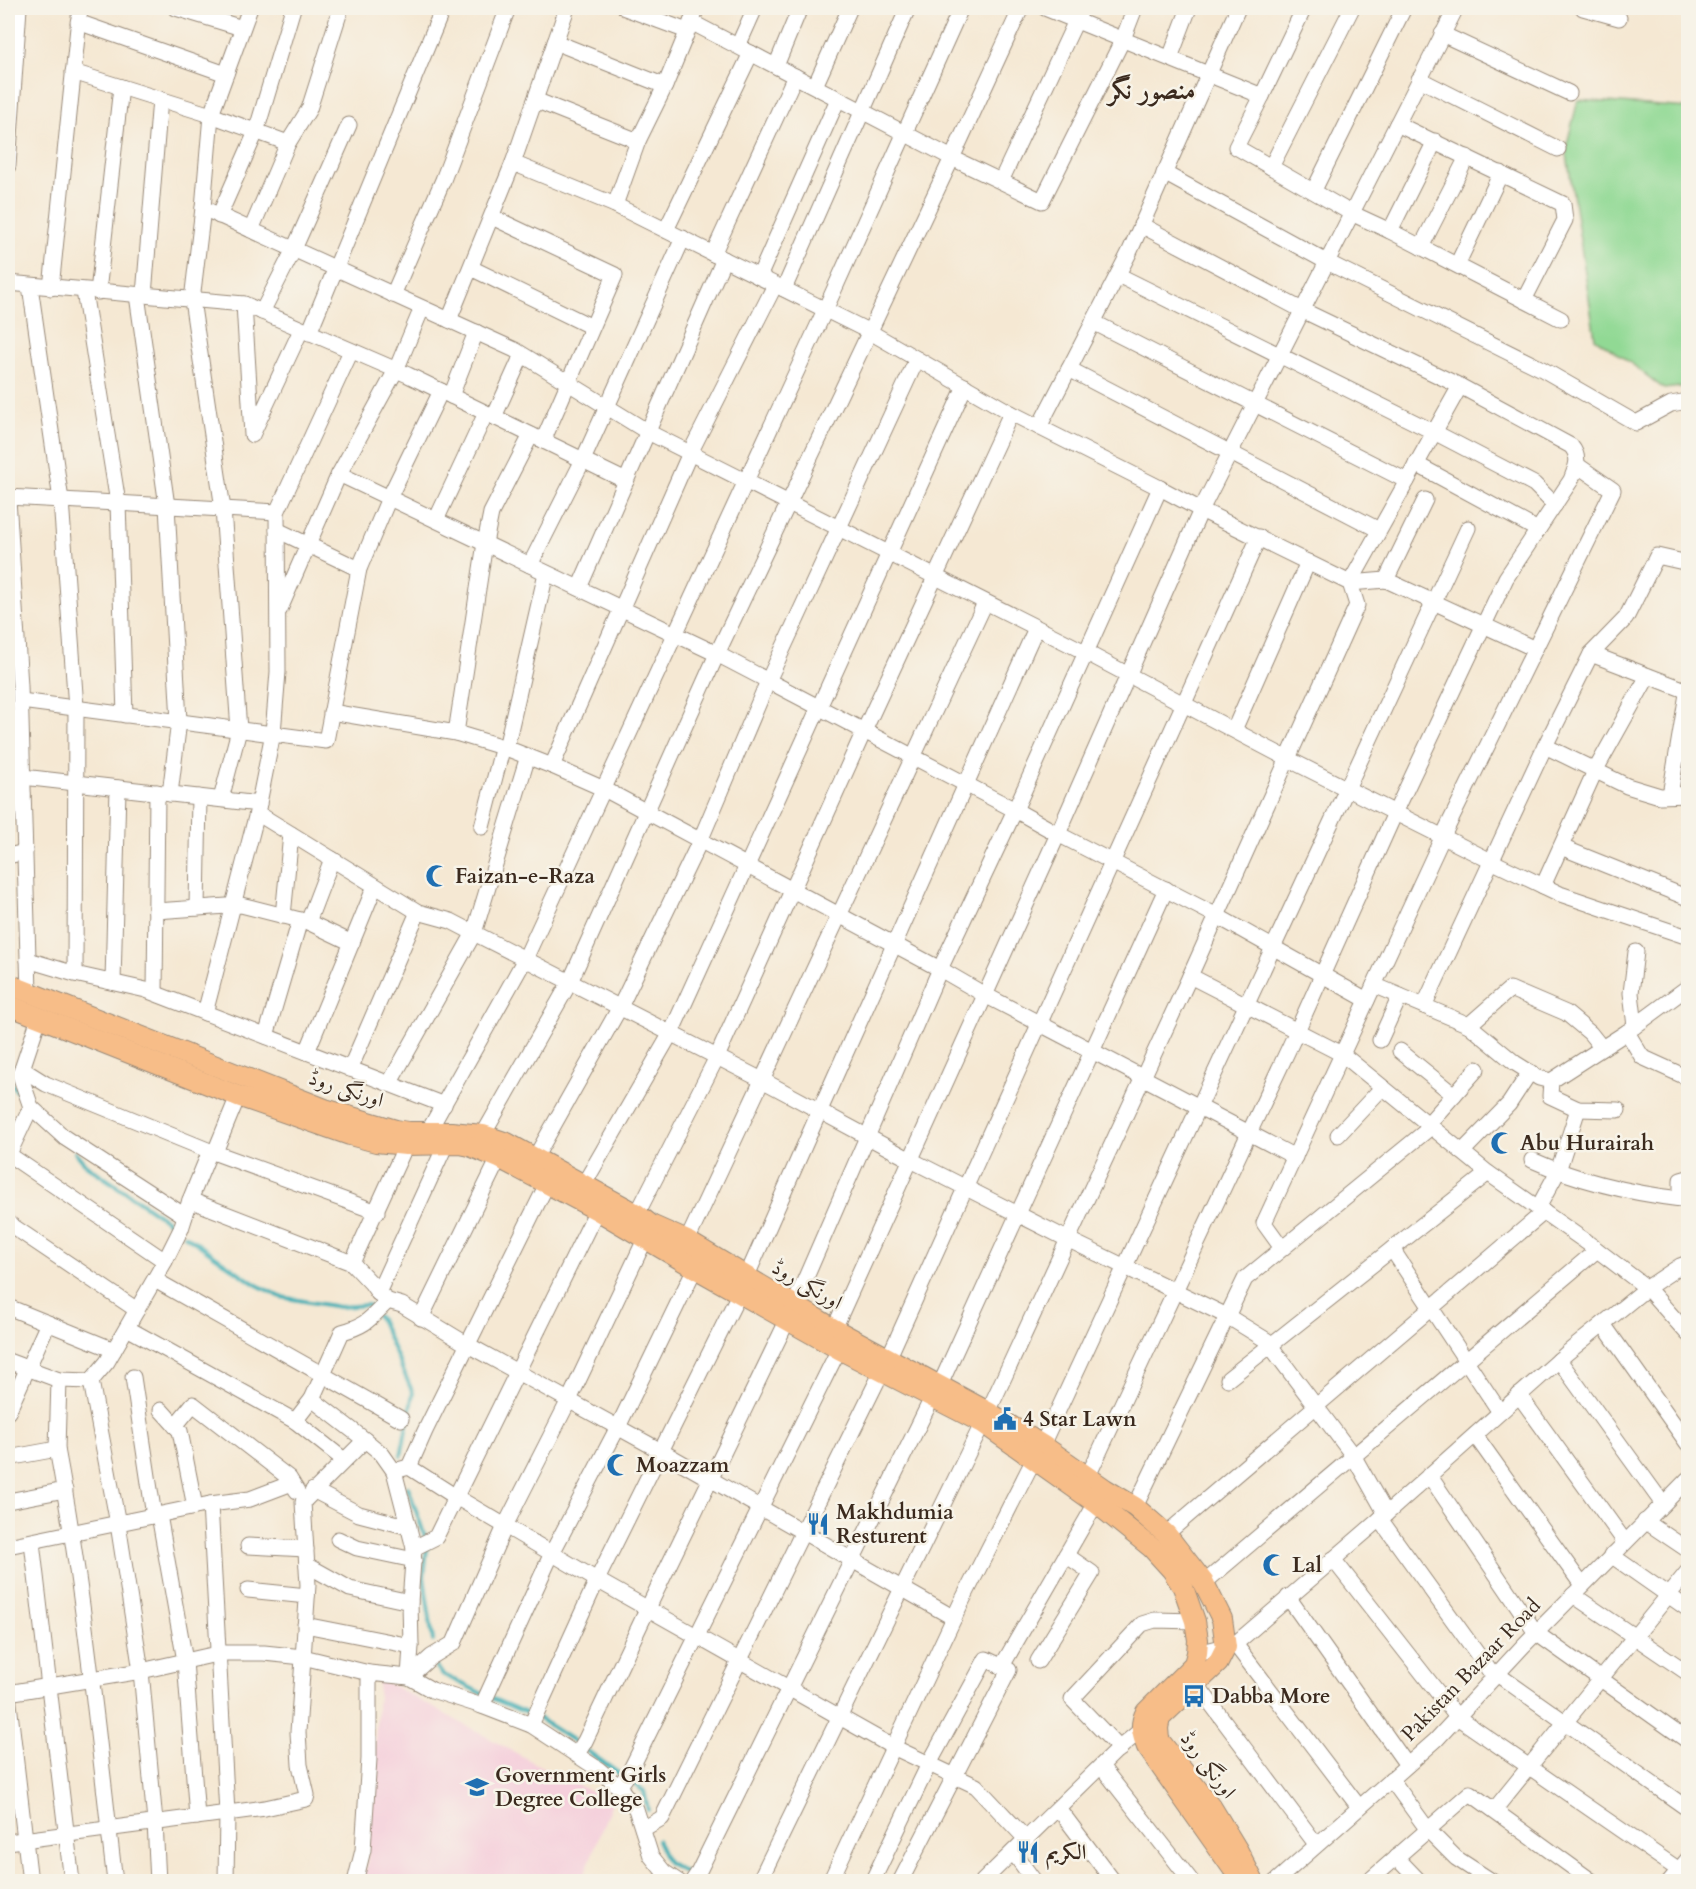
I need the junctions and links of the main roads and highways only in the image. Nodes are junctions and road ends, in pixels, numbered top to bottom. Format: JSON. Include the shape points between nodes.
{"nodes":[{"id":1,"x":8,"y":984,"type":"edge"},
{"id":2,"x":8,"y":1005,"type":"edge"},
{"id":3,"x":645,"y":1226,"type":"junction"},
{"id":4,"x":743,"y":1285,"type":"junction"},
{"id":5,"x":791,"y":1312,"type":"junction"},
{"id":6,"x":885,"y":1365,"type":"junction"},
{"id":7,"x":1038,"y":1452,"type":"junction"},
{"id":8,"x":1150,"y":1727,"type":"junction"},
{"id":9,"x":1240,"y":1881,"type":"edge"},
{"id":10,"x":1254,"y":1881,"type":"edge"}],
"edges":[{"from":1,"to":3,"type":"main road","name":"اورنگی روڈ","via":[[325,1109],[396,1130],[483,1135],[507,1143],[584,1184]]},
{"from":2,"to":3,"type":"main road","name":"اورنگی روڈ","via":[[238,1096],[350,1135],[406,1145],[470,1146],[597,1210]]},
{"from":3,"to":4,"type":"main road","name":"اورنگی روڈ","via":[[687,1240]]},
{"from":3,"to":4,"type":"main road","name":"اورنگی روڈ","via":[[695,1268]]},
{"from":4,"to":5,"type":"main road","name":"اورنگی روڈ"},
{"from":5,"to":6,"type":"main road","name":"اورنگی روڈ","via":[[834,1329]]},
{"from":5,"to":6,"type":"main road","name":"اورنگی روڈ","via":[[839,1349]]},
{"from":6,"to":7,"type":"main road","name":"اورنگی روڈ","via":[[985,1417]]},
{"from":7,"to":8,"type":"main road","name":"اورنگی روڈ","via":[[1152,1548],[1183,1587],[1195,1621],[1197,1653],[1194,1664],[1146,1712],[1141,1721]]},
{"from":7,"to":8,"type":"main road","name":"اورنگی روڈ","via":[[1088,1476],[1135,1507],[1166,1534],[1204,1583],[1222,1619],[1231,1645],[1197,1685]]},
{"from":8,"to":9,"type":"main road","name":"اورنگی روڈ","via":[[1147,1747]]},
{"from":8,"to":10,"type":"main road","name":"اورنگی روڈ","via":[[1212,1808]]}]}
